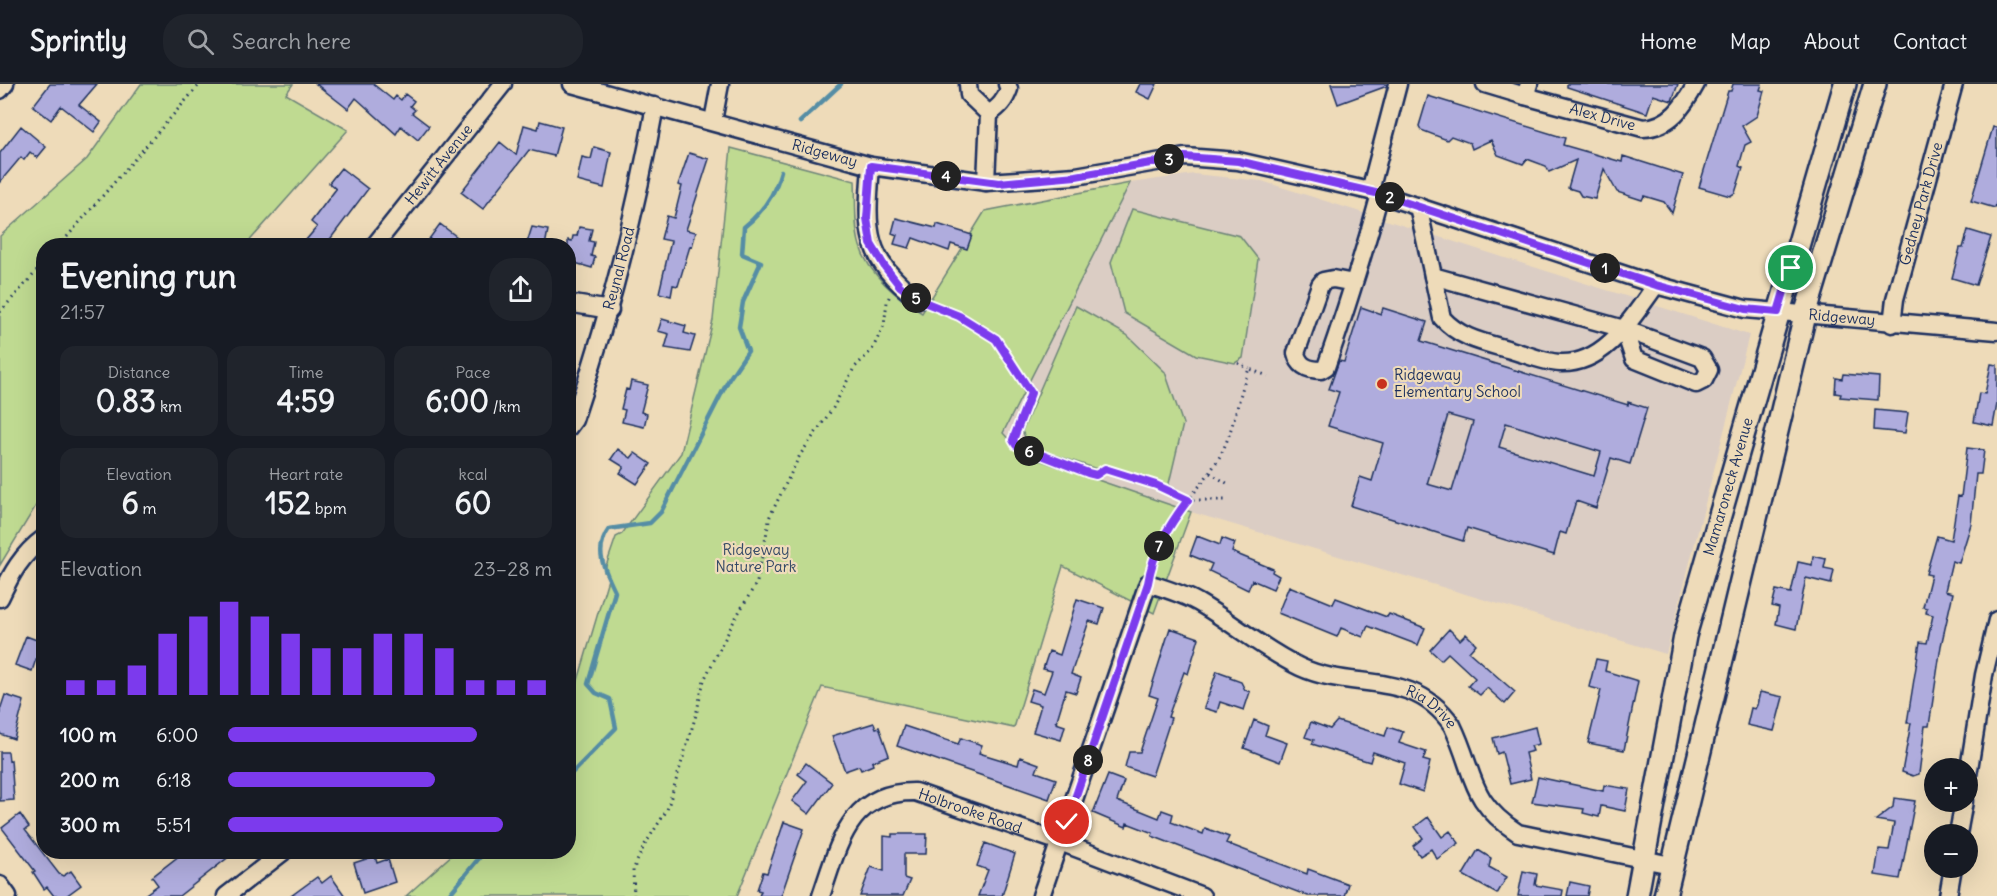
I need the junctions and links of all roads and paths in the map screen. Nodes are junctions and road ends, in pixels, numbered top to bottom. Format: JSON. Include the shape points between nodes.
{"nodes":[{"id":1,"x":5,"y":84,"type":"edge"},
{"id":2,"x":200,"y":84,"type":"edge"},
{"id":3,"x":503,"y":84,"type":"edge"},
{"id":4,"x":572,"y":84,"type":"edge"},
{"id":5,"x":720,"y":84,"type":"edge"},
{"id":6,"x":968,"y":84,"type":"edge"},
{"id":7,"x":1007,"y":84,"type":"edge"},
{"id":8,"x":1398,"y":84,"type":"edge"},
{"id":9,"x":1485,"y":84,"type":"edge"},
{"id":10,"x":1696,"y":84,"type":"edge"},
{"id":11,"x":1845,"y":84,"type":"edge"},
{"id":12,"x":1875,"y":84,"type":"edge"},
{"id":13,"x":1954,"y":84,"type":"edge"},
{"id":14,"x":0,"y":90,"type":"edge"},
{"id":15,"x":1527,"y":90,"type":"edge"},
{"id":16,"x":655,"y":106,"type":"junction"},
{"id":17,"x":989,"y":114,"type":"junction"},
{"id":18,"x":713,"y":121,"type":"junction"},
{"id":19,"x":871,"y":166,"type":"junction"},
{"id":20,"x":987,"y":182,"type":"junction"},
{"id":21,"x":1375,"y":193,"type":"junction"},
{"id":22,"x":1418,"y":206,"type":"junction"},
{"id":23,"x":66,"y":238,"type":"edge"},
{"id":24,"x":387,"y":238,"type":"edge"},
{"id":25,"x":36,"y":272,"type":"edge"},
{"id":26,"x":1433,"y":276,"type":"junction"},
{"id":27,"x":1354,"y":283,"type":"junction"},
{"id":28,"x":1656,"y":285,"type":"junction"},
{"id":29,"x":900,"y":286,"type":"junction"},
{"id":30,"x":919,"y":300,"type":"joint"},
{"id":31,"x":576,"y":304,"type":"edge"},
{"id":32,"x":610,"y":310,"type":"junction"},
{"id":33,"x":0,"y":312,"type":"edge"},
{"id":34,"x":1778,"y":312,"type":"junction"},
{"id":35,"x":1805,"y":315,"type":"junction"},
{"id":36,"x":1892,"y":324,"type":"junction"},
{"id":37,"x":1624,"y":329,"type":"junction"},
{"id":38,"x":1997,"y":331,"type":"edge"},
{"id":39,"x":1238,"y":363,"type":"dead end"},
{"id":40,"x":1249,"y":369,"type":"junction"},
{"id":41,"x":1268,"y":376,"type":"dead end"},
{"id":42,"x":576,"y":414,"type":"edge"},
{"id":43,"x":1210,"y":473,"type":"junction"},
{"id":44,"x":1230,"y":485,"type":"dead end"},
{"id":45,"x":1188,"y":500,"type":"junction"},
{"id":46,"x":1225,"y":500,"type":"dead end"},
{"id":47,"x":36,"y":544,"type":"edge"},
{"id":48,"x":1148,"y":583,"type":"junction"},
{"id":49,"x":0,"y":598,"type":"edge"},
{"id":50,"x":1997,"y":620,"type":"edge"},
{"id":51,"x":1971,"y":758,"type":"edge"},
{"id":52,"x":1060,"y":842,"type":"junction"},
{"id":53,"x":1644,"y":858,"type":"junction"},
{"id":54,"x":274,"y":859,"type":"edge"},
{"id":55,"x":1671,"y":865,"type":"junction"},
{"id":56,"x":1951,"y":878,"type":"edge"},
{"id":57,"x":0,"y":885,"type":"edge"},
{"id":58,"x":8,"y":896,"type":"edge"},
{"id":59,"x":226,"y":896,"type":"edge"},
{"id":60,"x":634,"y":896,"type":"edge"},
{"id":61,"x":821,"y":896,"type":"edge"},
{"id":62,"x":1041,"y":896,"type":"edge"},
{"id":63,"x":1202,"y":896,"type":"edge"},
{"id":64,"x":1637,"y":896,"type":"edge"},
{"id":65,"x":1665,"y":896,"type":"edge"},
{"id":66,"x":1948,"y":896,"type":"edge"}],
"edges":[{"from":1,"to":14,"type":"street"},
{"from":2,"to":23,"type":"path"},
{"from":3,"to":24,"type":"street","name":"Hewitt Avenue"},
{"from":4,"to":16,"type":"street","name":"Ridgeway"},
{"from":5,"to":18,"type":"street"},
{"from":6,"to":17,"type":"street","via":[[969,95]]},
{"from":7,"to":17,"type":"street","via":[[1006,98]]},
{"from":8,"to":21,"type":"street"},
{"from":9,"to":15,"type":"street","name":"Alex Drive"},
{"from":10,"to":15,"type":"street","name":"Alex Drive","via":[[1683,108],[1656,127],[1643,128]]},
{"from":11,"to":34,"type":"main road","name":"Mamaroneck Avenue"},
{"from":12,"to":35,"type":"main road","name":"Mamaroneck Avenue"},
{"from":13,"to":36,"type":"street","name":"Gedney Park Drive","via":[[1895,299]]},
{"from":16,"to":18,"type":"street","name":"Ridgeway"},
{"from":16,"to":32,"type":"street","name":"Reynal Road","via":[[640,191]]},
{"from":17,"to":20,"type":"street"},
{"from":18,"to":19,"type":"street","name":"Ridgeway"},
{"from":19,"to":20,"type":"street","name":"Ridgeway"},
{"from":19,"to":29,"type":"street","via":[[867,218],[871,244]]},
{"from":20,"to":21,"type":"street","name":"Ridgeway","via":[[1076,176],[1185,157],[1238,161]]},
{"from":21,"to":22,"type":"street","name":"Ridgeway"},
{"from":21,"to":27,"type":"street"},
{"from":22,"to":26,"type":"street"},
{"from":22,"to":28,"type":"street","name":"Ridgeway"},
{"from":25,"to":33,"type":"path"},
{"from":26,"to":37,"type":"street"},
{"from":26,"to":37,"type":"street","via":[[1442,318],[1470,339],[1561,363],[1585,357],[1613,342]]},
{"from":27,"to":27,"type":"street","via":[[1326,367],[1305,367],[1296,353],[1320,285],[1333,279]]},
{"from":28,"to":34,"type":"street","name":"Ridgeway","via":[[1745,309]]},
{"from":28,"to":37,"type":"street"},
{"from":29,"to":30,"type":"street"},
{"from":29,"to":60,"type":"path","via":[[887,302],[884,325],[872,350],[854,368],[833,408],[800,455],[770,516],[758,582],[704,680],[667,810],[633,870]]},
{"from":30,"to":45,"type":"path","via":[[959,316],[996,339],[1010,357],[1031,393],[1016,429],[1016,445],[1088,473],[1096,475],[1105,469]]},
{"from":31,"to":32,"type":"street"},
{"from":32,"to":42,"type":"street","name":"Reynal Road"},
{"from":34,"to":35,"type":"street","name":"Ridgeway"},
{"from":34,"to":53,"type":"main road","name":"Mamaroneck Avenue","via":[[1685,636]]},
{"from":35,"to":36,"type":"street","name":"Ridgeway"},
{"from":35,"to":55,"type":"main road","name":"Mamaroneck Avenue"},
{"from":36,"to":38,"type":"street","name":"Ridgeway"},
{"from":37,"to":37,"type":"street","via":[[1702,358],[1708,369],[1704,380],[1696,384],[1634,359]]},
{"from":39,"to":40,"type":"path"},
{"from":40,"to":41,"type":"path"},
{"from":40,"to":43,"type":"path","via":[[1221,453]]},
{"from":43,"to":44,"type":"path"},
{"from":43,"to":45,"type":"path"},
{"from":45,"to":46,"type":"path"},
{"from":45,"to":48,"type":"path","via":[[1167,530],[1151,565]]},
{"from":47,"to":49,"type":"street","via":[[13,570]]},
{"from":48,"to":52,"type":"street"},
{"from":48,"to":53,"type":"street","name":"Ria Drive","via":[[1197,601],[1300,667],[1420,694],[1452,725],[1480,798],[1497,819],[1518,833]]},
{"from":50,"to":51,"type":"street"},
{"from":52,"to":61,"type":"street","name":"Holbrooke Road","via":[[915,792],[897,792],[872,801],[854,816],[842,837]]},
{"from":52,"to":62,"type":"street"},
{"from":52,"to":63,"type":"street","name":"Holbrooke Road"},
{"from":53,"to":55,"type":"street","name":"Ria Drive"},
{"from":53,"to":64,"type":"main road","name":"Mamaroneck Avenue"},
{"from":54,"to":59,"type":"street"},
{"from":55,"to":65,"type":"main road","name":"Mamaroneck Avenue"},
{"from":56,"to":66,"type":"street"},
{"from":57,"to":58,"type":"street"}]}
